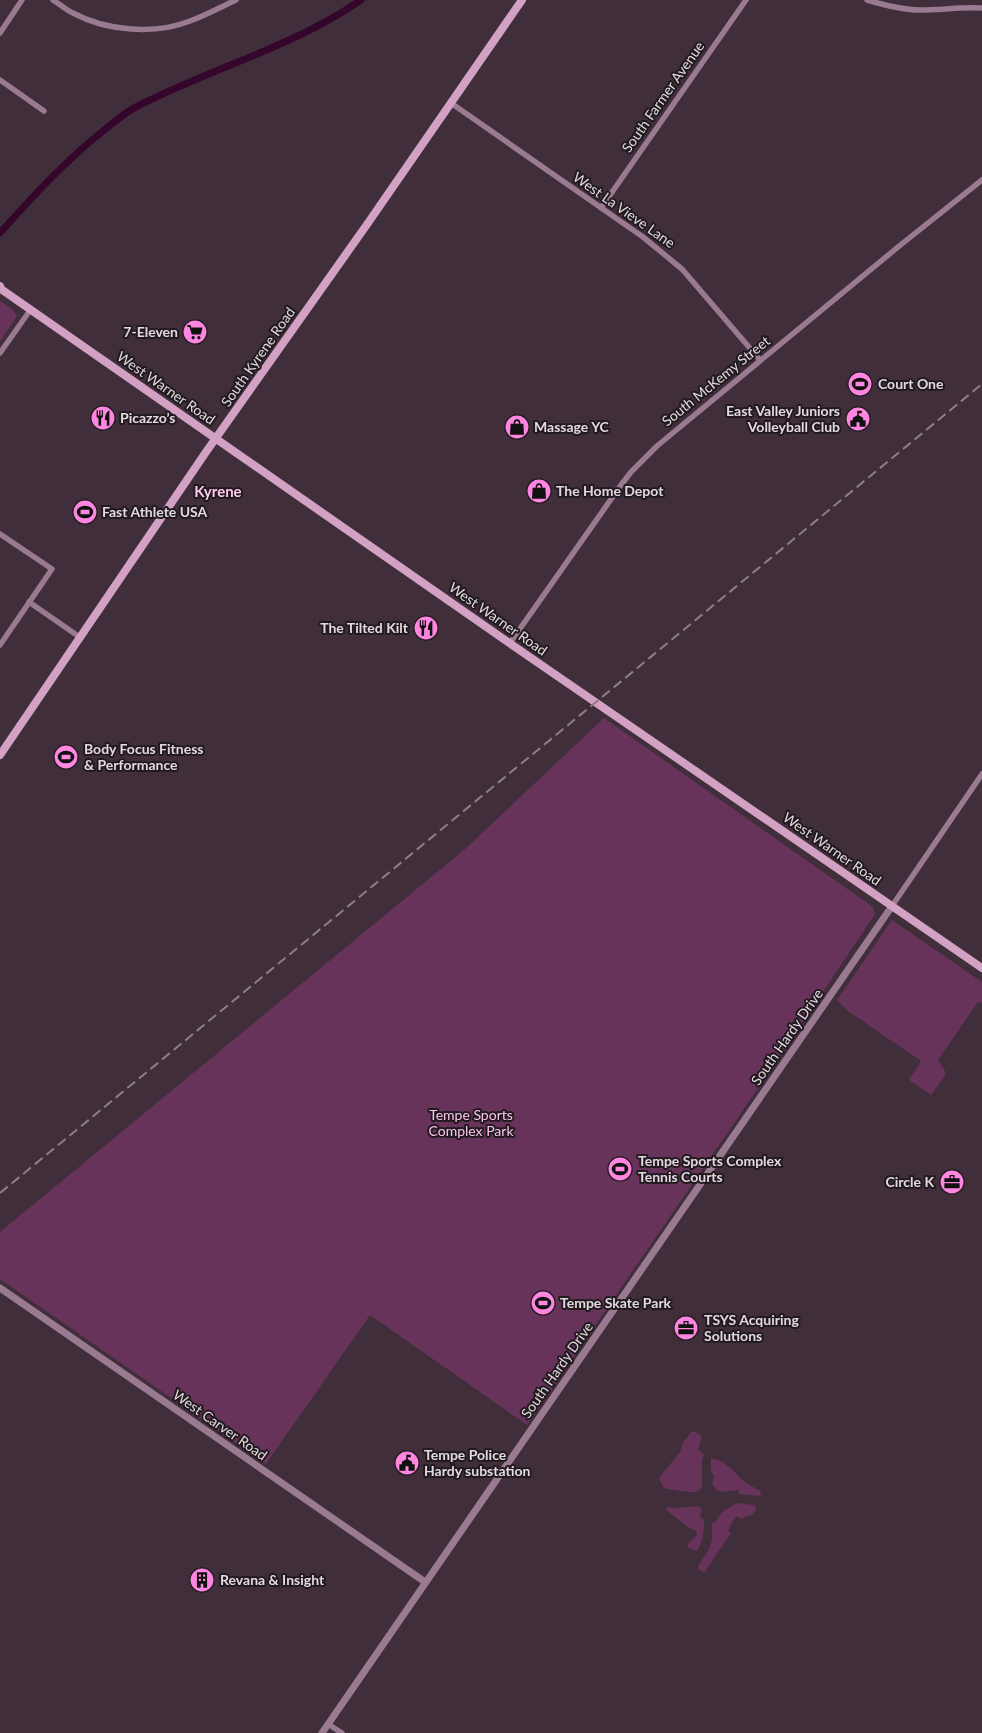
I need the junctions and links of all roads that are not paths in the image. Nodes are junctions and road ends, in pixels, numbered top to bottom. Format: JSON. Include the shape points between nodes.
{"nodes":[{"id":1,"x":22,"y":0,"type":"edge"},
{"id":2,"x":54,"y":0,"type":"edge"},
{"id":3,"x":236,"y":0,"type":"edge"},
{"id":4,"x":522,"y":0,"type":"edge"},
{"id":5,"x":746,"y":0,"type":"edge"},
{"id":6,"x":867,"y":0,"type":"edge"},
{"id":7,"x":982,"y":8,"type":"edge"},
{"id":8,"x":0,"y":32,"type":"edge"},
{"id":9,"x":0,"y":80,"type":"edge"},
{"id":10,"x":451,"y":103,"type":"junction"},
{"id":11,"x":44,"y":111,"type":"dead end"},
{"id":12,"x":982,"y":180,"type":"edge"},
{"id":13,"x":601,"y":208,"type":"junction"},
{"id":14,"x":0,"y":288,"type":"edge"},
{"id":15,"x":31,"y":309,"type":"junction"},
{"id":16,"x":0,"y":353,"type":"edge"},
{"id":17,"x":760,"y":360,"type":"junction"},
{"id":18,"x":216,"y":438,"type":"junction"},
{"id":19,"x":0,"y":534,"type":"edge"},
{"id":20,"x":29,"y":602,"type":"junction"},
{"id":21,"x":2,"y":636,"type":"edge"},
{"id":22,"x":80,"y":638,"type":"junction"},
{"id":23,"x":510,"y":643,"type":"junction"},
{"id":24,"x":0,"y":645,"type":"edge"},
{"id":25,"x":0,"y":755,"type":"edge"},
{"id":26,"x":982,"y":774,"type":"edge"},
{"id":27,"x":892,"y":906,"type":"junction"},
{"id":28,"x":982,"y":968,"type":"edge"},
{"id":29,"x":0,"y":1288,"type":"edge"},
{"id":30,"x":425,"y":1582,"type":"junction"},
{"id":31,"x":328,"y":1724,"type":"junction"},
{"id":32,"x":322,"y":1733,"type":"edge"},
{"id":33,"x":342,"y":1733,"type":"edge"}],
"edges":[{"from":1,"to":8,"type":"street"},
{"from":2,"to":3,"type":"street","via":[[73,14],[133,30],[165,28],[189,22]]},
{"from":4,"to":10,"type":"main road","name":"South Kyrene Road"},
{"from":5,"to":13,"type":"street","name":"South Farmer Avenue"},
{"from":6,"to":7,"type":"street","via":[[918,10]]},
{"from":9,"to":11,"type":"street"},
{"from":10,"to":13,"type":"street","name":"West La Vieve Lane"},
{"from":10,"to":18,"type":"main road","name":"South Kyrene Road"},
{"from":12,"to":17,"type":"street","name":"South McKemy Street"},
{"from":13,"to":17,"type":"street","name":"West La Vieve Lane","via":[[649,241],[682,269]]},
{"from":14,"to":15,"type":"main road","name":"West Warner Road"},
{"from":15,"to":16,"type":"street"},
{"from":15,"to":18,"type":"main road","name":"West Warner Road"},
{"from":17,"to":23,"type":"street","name":"South McKemy Street","via":[[657,446],[631,472]]},
{"from":18,"to":22,"type":"main road","name":"South Kyrene Road"},
{"from":18,"to":23,"type":"main road","name":"West Warner Road"},
{"from":19,"to":20,"type":"street","via":[[52,569]]},
{"from":20,"to":21,"type":"street"},
{"from":20,"to":22,"type":"street"},
{"from":21,"to":24,"type":"street"},
{"from":22,"to":25,"type":"main road","name":"South Kyrene Road"},
{"from":23,"to":27,"type":"main road","name":"West Warner Road"},
{"from":26,"to":27,"type":"street","name":"South Hardy Drive"},
{"from":27,"to":28,"type":"main road","name":"West Warner Road"},
{"from":27,"to":30,"type":"street","name":"South Hardy Drive"},
{"from":29,"to":30,"type":"street","name":"West Carver Road"},
{"from":30,"to":31,"type":"street","name":"South Hardy Drive"},
{"from":31,"to":32,"type":"street","name":"South Hardy Drive"},
{"from":31,"to":33,"type":"street"}]}
